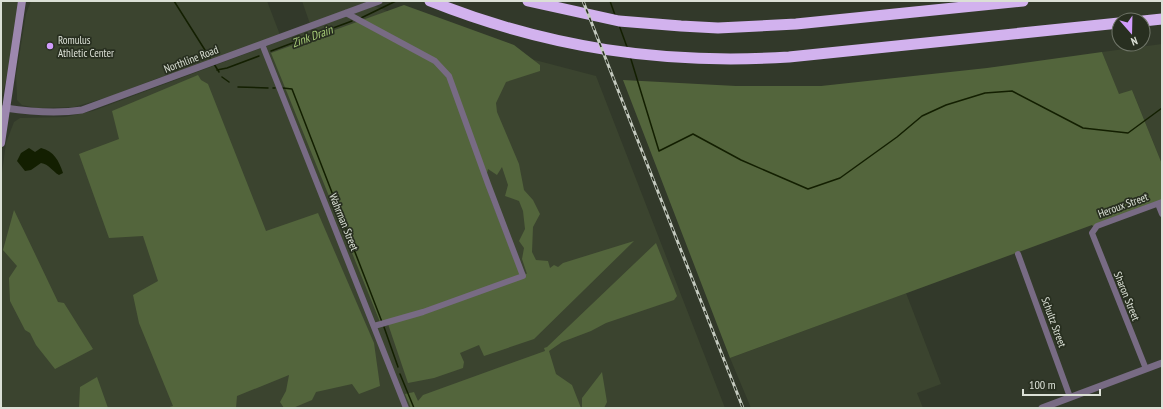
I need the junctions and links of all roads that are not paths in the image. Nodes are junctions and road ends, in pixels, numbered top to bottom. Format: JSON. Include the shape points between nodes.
{"nodes":[{"id":1,"x":22,"y":1,"type":"edge"},
{"id":2,"x":379,"y":1,"type":"edge"},
{"id":3,"x":430,"y":1,"type":"edge"},
{"id":4,"x":528,"y":1,"type":"edge"},
{"id":5,"x":1023,"y":1,"type":"edge"},
{"id":6,"x":346,"y":13,"type":"junction"},
{"id":7,"x":1162,"y":19,"type":"edge"},
{"id":8,"x":1151,"y":20,"type":"edge"},
{"id":9,"x":1111,"y":24,"type":"edge"},
{"id":10,"x":262,"y":44,"type":"junction"},
{"id":11,"x":5,"y":108,"type":"junction"},
{"id":12,"x":1,"y":143,"type":"edge"},
{"id":13,"x":1160,"y":203,"type":"edge"},
{"id":14,"x":1162,"y":214,"type":"edge"},
{"id":15,"x":1093,"y":230,"type":"joint"},
{"id":16,"x":1018,"y":254,"type":"dead end"},
{"id":17,"x":374,"y":326,"type":"junction"},
{"id":18,"x":1162,"y":363,"type":"edge"},
{"id":19,"x":1146,"y":369,"type":"junction"},
{"id":20,"x":1070,"y":397,"type":"junction"},
{"id":21,"x":406,"y":408,"type":"edge"},
{"id":22,"x":1042,"y":408,"type":"edge"}],
"edges":[{"from":1,"to":11,"type":"main road"},
{"from":2,"to":6,"type":"street","name":"Northline Road"},
{"from":3,"to":9,"type":"highway","via":[[506,28],[548,39],[631,53],[702,59],[767,58]]},
{"from":4,"to":5,"type":"highway","via":[[619,20],[702,27],[768,26]]},
{"from":6,"to":10,"type":"street","name":"Northline Road"},
{"from":6,"to":17,"type":"street","via":[[435,61],[449,76],[523,276],[424,312]]},
{"from":7,"to":8,"type":"highway"},
{"from":10,"to":11,"type":"street","name":"Northline Road","via":[[82,110],[39,113]]},
{"from":10,"to":17,"type":"street","name":"Wahrman Street"},
{"from":11,"to":12,"type":"main road"},
{"from":13,"to":14,"type":"street"},
{"from":13,"to":15,"type":"street","name":"Heroux Street","via":[[1097,226]]},
{"from":15,"to":19,"type":"street","name":"Sharon Street","via":[[1092,236]]},
{"from":16,"to":20,"type":"street","name":"Schultz Street"},
{"from":17,"to":21,"type":"street","name":"Wahrman Street"},
{"from":18,"to":19,"type":"street"},
{"from":19,"to":20,"type":"street"},
{"from":20,"to":22,"type":"street"}]}
